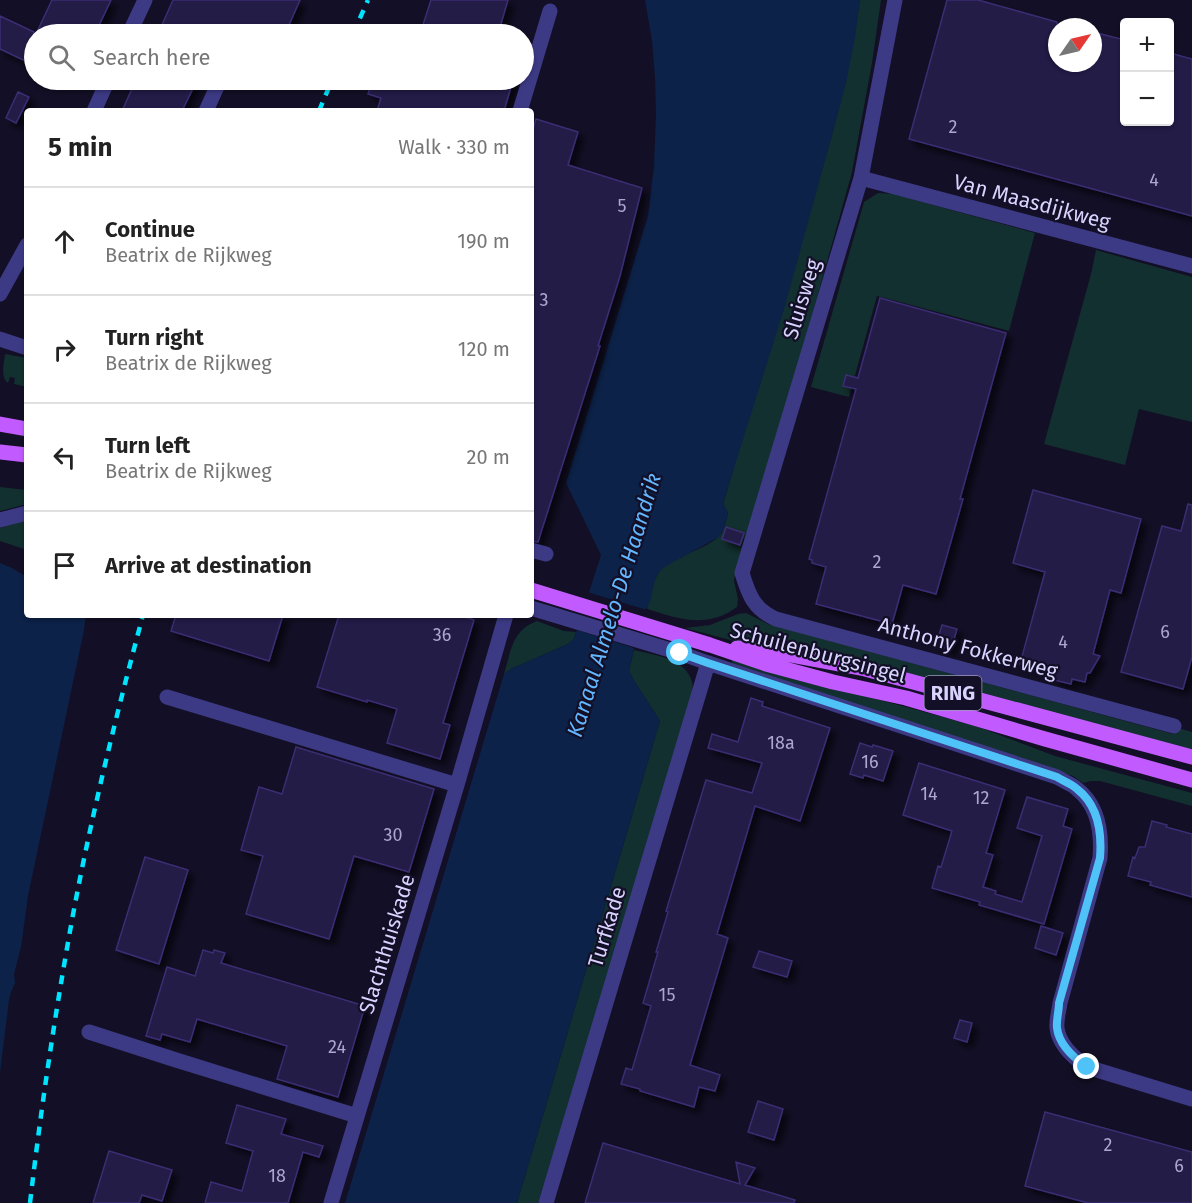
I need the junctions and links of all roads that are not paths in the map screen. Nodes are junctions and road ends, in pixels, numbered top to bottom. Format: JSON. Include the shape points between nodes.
{"nodes":[{"id":1,"x":145,"y":0,"type":"edge"},
{"id":2,"x":895,"y":0,"type":"edge"},
{"id":3,"x":550,"y":11,"type":"dead end"},
{"id":4,"x":134,"y":24,"type":"edge"},
{"id":5,"x":534,"y":64,"type":"edge"},
{"id":6,"x":103,"y":90,"type":"edge"},
{"id":7,"x":215,"y":90,"type":"edge"},
{"id":8,"x":526,"y":90,"type":"edge"},
{"id":9,"x":95,"y":108,"type":"edge"},
{"id":10,"x":207,"y":108,"type":"edge"},
{"id":11,"x":521,"y":108,"type":"edge"},
{"id":12,"x":861,"y":178,"type":"junction"},
{"id":13,"x":24,"y":250,"type":"edge"},
{"id":14,"x":1192,"y":267,"type":"edge"},
{"id":15,"x":0,"y":294,"type":"edge"},
{"id":16,"x":0,"y":339,"type":"edge"},
{"id":17,"x":24,"y":347,"type":"edge"},
{"id":18,"x":0,"y":424,"type":"edge"},
{"id":19,"x":24,"y":428,"type":"edge"},
{"id":20,"x":0,"y":452,"type":"edge"},
{"id":21,"x":24,"y":455,"type":"edge"},
{"id":22,"x":24,"y":514,"type":"edge"},
{"id":23,"x":0,"y":520,"type":"edge"},
{"id":24,"x":534,"y":551,"type":"edge"},
{"id":25,"x":546,"y":554,"type":"dead end"},
{"id":26,"x":534,"y":591,"type":"edge"},
{"id":27,"x":755,"y":604,"type":"joint"},
{"id":28,"x":534,"y":609,"type":"edge"},
{"id":29,"x":505,"y":618,"type":"edge"},
{"id":30,"x":710,"y":645,"type":"junction"},
{"id":31,"x":708,"y":663,"type":"junction"},
{"id":32,"x":167,"y":697,"type":"dead end"},
{"id":33,"x":1174,"y":726,"type":"dead end"},
{"id":34,"x":1192,"y":757,"type":"edge"},
{"id":35,"x":1192,"y":780,"type":"edge"},
{"id":36,"x":457,"y":785,"type":"junction"},
{"id":37,"x":89,"y":1032,"type":"dead end"},
{"id":38,"x":1192,"y":1099,"type":"edge"},
{"id":39,"x":357,"y":1116,"type":"junction"},
{"id":40,"x":331,"y":1203,"type":"edge"},
{"id":41,"x":546,"y":1203,"type":"edge"}],
"edges":[{"from":1,"to":4,"type":"street"},
{"from":2,"to":12,"type":"street","name":"Sluisweg"},
{"from":3,"to":5,"type":"street"},
{"from":6,"to":9,"type":"street"},
{"from":7,"to":10,"type":"street"},
{"from":8,"to":11,"type":"street"},
{"from":12,"to":14,"type":"street","name":"Van Maasdijkweg"},
{"from":12,"to":27,"type":"street","name":"Sluisweg","via":[[742,573]]},
{"from":13,"to":15,"type":"street"},
{"from":16,"to":17,"type":"street"},
{"from":18,"to":19,"type":"main road"},
{"from":20,"to":21,"type":"main road"},
{"from":22,"to":23,"type":"street"},
{"from":24,"to":25,"type":"street"},
{"from":26,"to":30,"type":"main road","name":"Schuilenburgsingel","number":"RING"},
{"from":27,"to":33,"type":"street","name":"Anthony Fokkerweg","via":[[776,619]]},
{"from":28,"to":31,"type":"street"},
{"from":29,"to":36,"type":"street","name":"Slachthuiskade"},
{"from":30,"to":34,"type":"main road","name":"Schuilenburgsingel","number":"RING","via":[[769,651],[865,669]]},
{"from":30,"to":35,"type":"main road","name":"Schuilenburgsingel","number":"RING","via":[[766,664],[906,698]]},
{"from":31,"to":38,"type":"street","via":[[1057,777],[1078,789],[1099,822],[1100,858],[1059,1003],[1056,1028],[1074,1059],[1087,1067]]},
{"from":31,"to":41,"type":"street","name":"Turfkade"},
{"from":32,"to":36,"type":"street"},
{"from":36,"to":39,"type":"street","name":"Slachthuiskade"},
{"from":37,"to":39,"type":"street"},
{"from":39,"to":40,"type":"street","name":"Slachthuiskade"}]}
